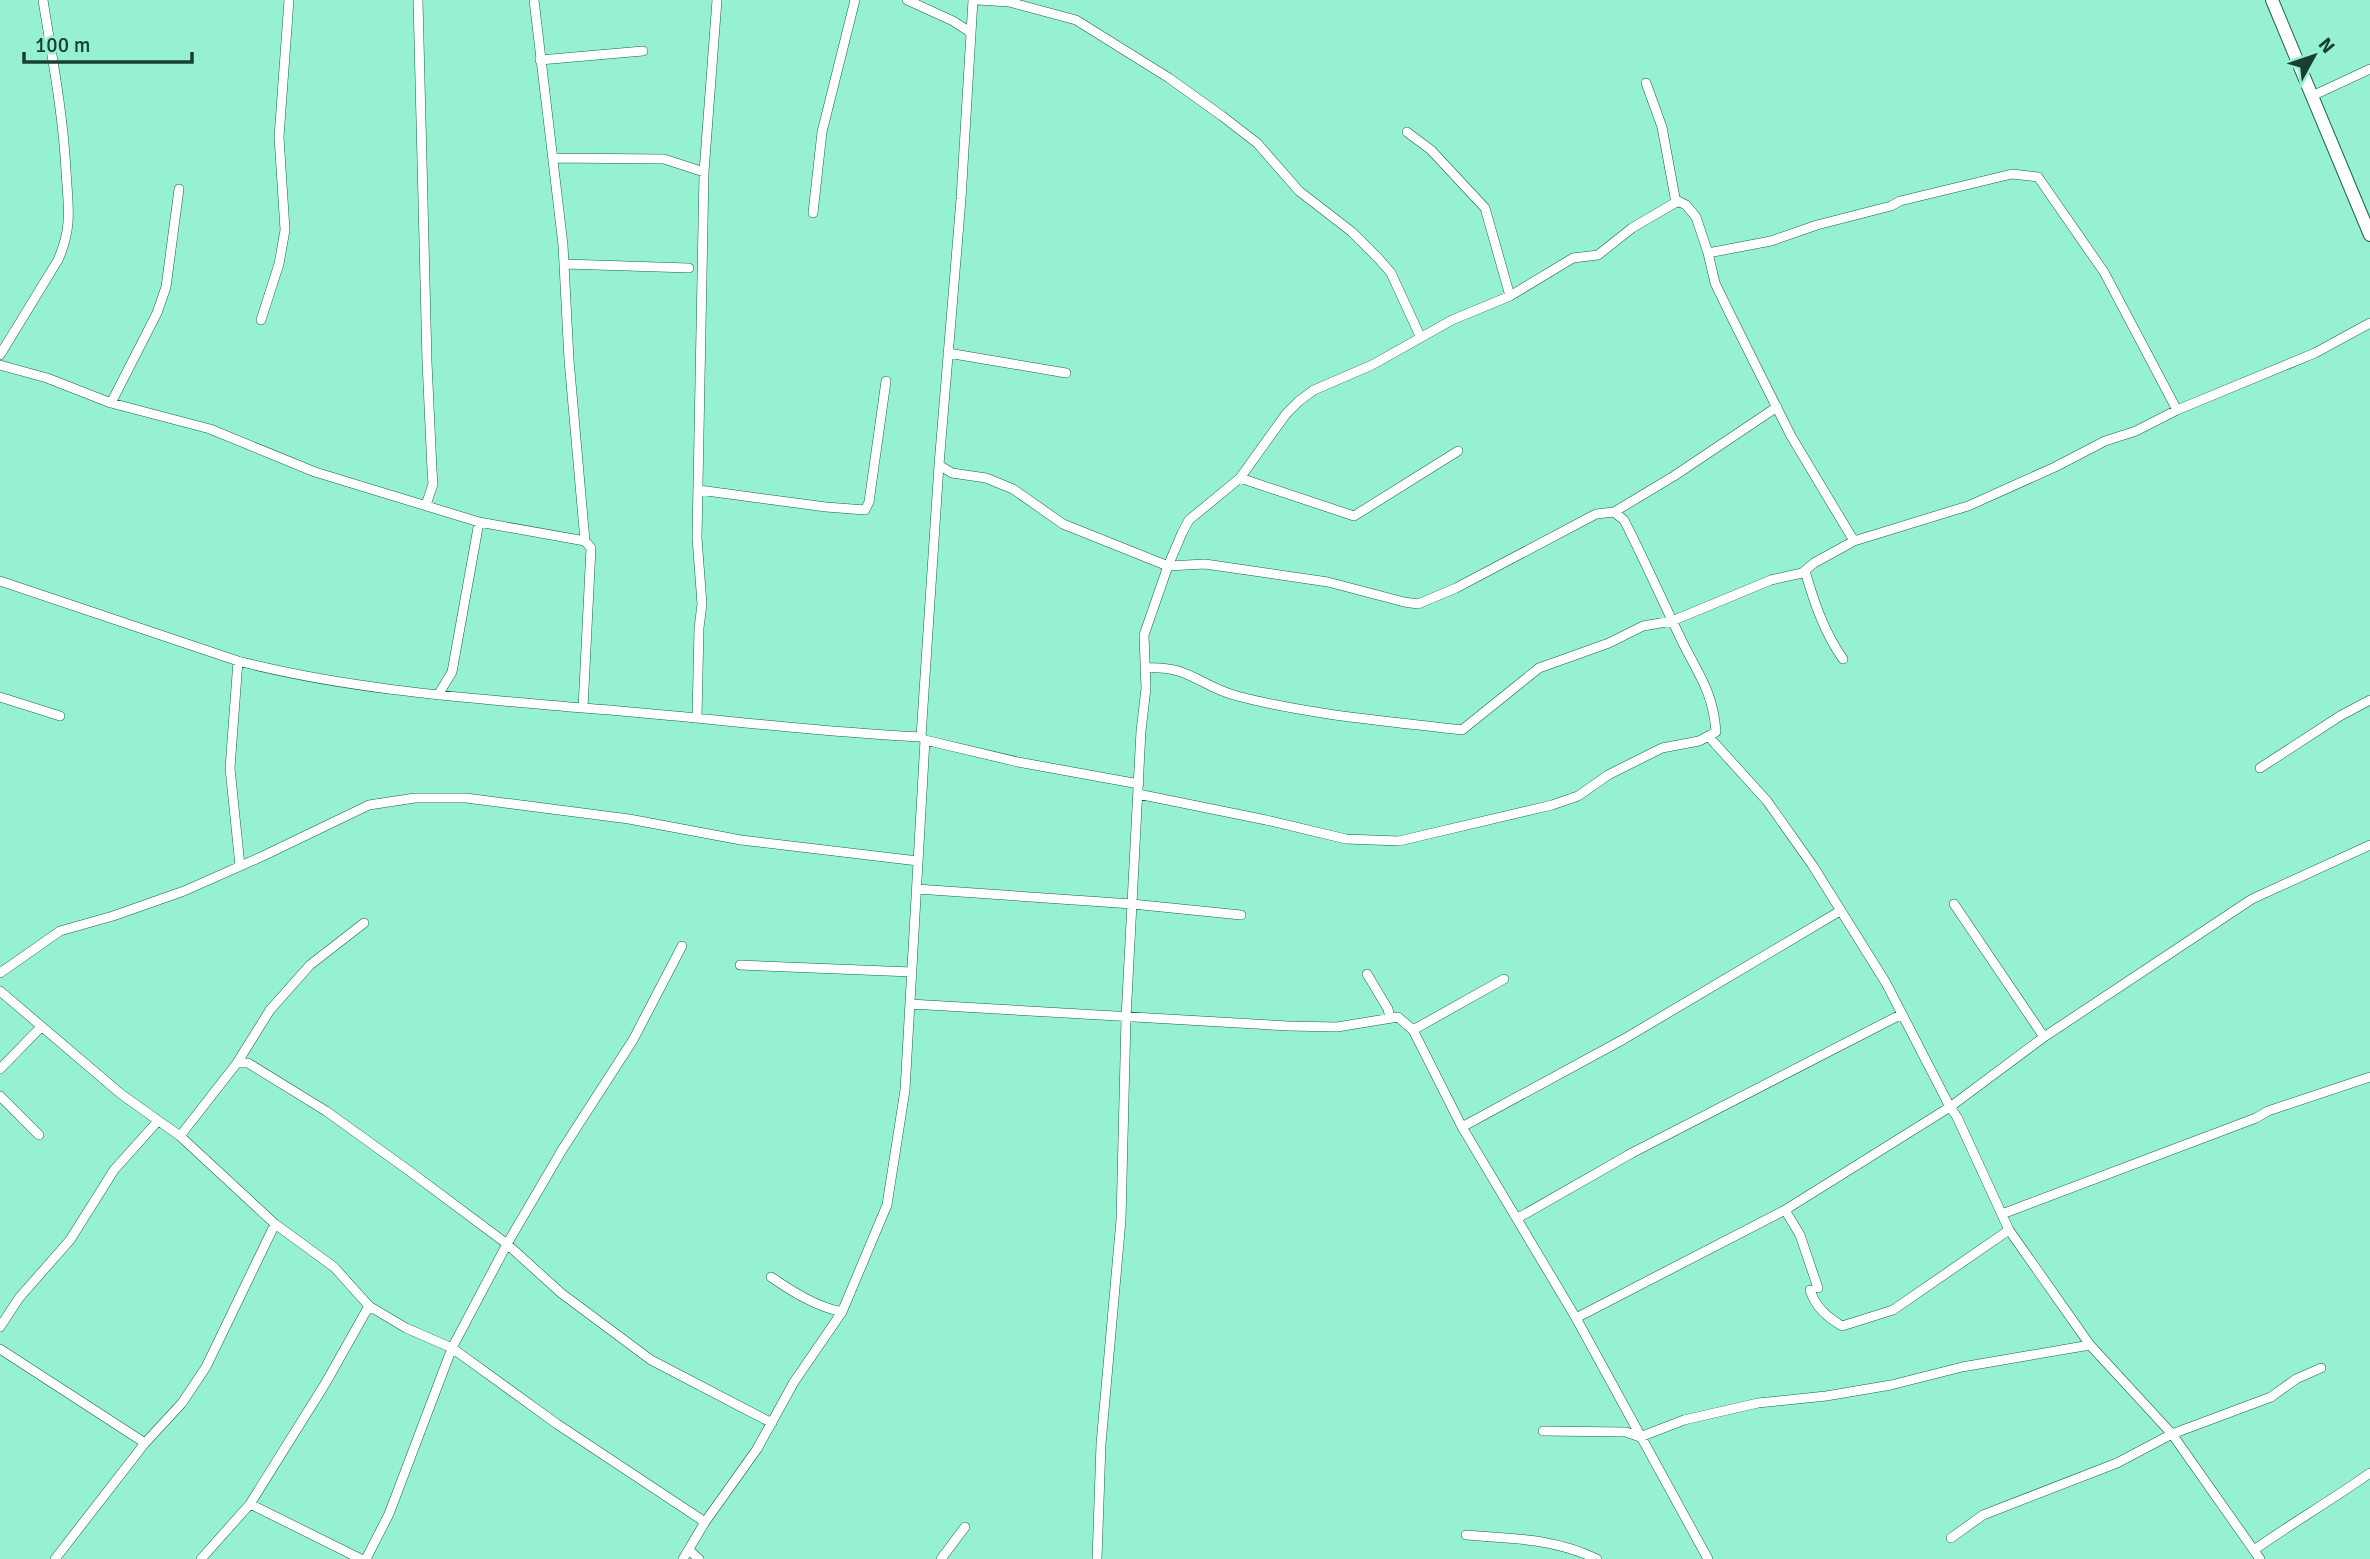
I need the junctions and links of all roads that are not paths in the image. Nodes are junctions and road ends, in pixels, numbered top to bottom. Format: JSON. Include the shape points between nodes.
{"nodes":[{"id":1,"x":43,"y":0,"type":"edge"},
{"id":2,"x":289,"y":0,"type":"edge"},
{"id":3,"x":418,"y":0,"type":"edge"},
{"id":4,"x":534,"y":0,"type":"edge"},
{"id":5,"x":717,"y":0,"type":"edge"},
{"id":6,"x":855,"y":0,"type":"edge"},
{"id":7,"x":907,"y":0,"type":"edge"},
{"id":8,"x":975,"y":0,"type":"edge"},
{"id":9,"x":2272,"y":0,"type":"edge"},
{"id":10,"x":970,"y":32,"type":"junction"},
{"id":11,"x":643,"y":51,"type":"dead end"},
{"id":12,"x":540,"y":60,"type":"junction"},
{"id":13,"x":2370,"y":69,"type":"edge"},
{"id":14,"x":1646,"y":83,"type":"dead end"},
{"id":15,"x":2312,"y":96,"type":"junction"},
{"id":16,"x":1406,"y":132,"type":"dead end"},
{"id":17,"x":554,"y":158,"type":"junction"},
{"id":18,"x":704,"y":172,"type":"junction"},
{"id":19,"x":179,"y":189,"type":"dead end"},
{"id":20,"x":1678,"y":201,"type":"junction"},
{"id":21,"x":813,"y":213,"type":"dead end"},
{"id":22,"x":2370,"y":235,"type":"edge"},
{"id":23,"x":1708,"y":253,"type":"junction"},
{"id":24,"x":565,"y":264,"type":"junction"},
{"id":25,"x":689,"y":268,"type":"dead end"},
{"id":26,"x":1510,"y":296,"type":"junction"},
{"id":27,"x":261,"y":320,"type":"dead end"},
{"id":28,"x":2370,"y":323,"type":"edge"},
{"id":29,"x":1420,"y":336,"type":"junction"},
{"id":30,"x":948,"y":353,"type":"junction"},
{"id":31,"x":0,"y":355,"type":"edge"},
{"id":32,"x":0,"y":365,"type":"edge"},
{"id":33,"x":1066,"y":373,"type":"dead end"},
{"id":34,"x":886,"y":381,"type":"dead end"},
{"id":35,"x":111,"y":403,"type":"junction"},
{"id":36,"x":1777,"y":407,"type":"junction"},
{"id":37,"x":2177,"y":410,"type":"junction"},
{"id":38,"x":1458,"y":451,"type":"dead end"},
{"id":39,"x":939,"y":465,"type":"junction"},
{"id":40,"x":1240,"y":478,"type":"junction"},
{"id":41,"x":699,"y":490,"type":"junction"},
{"id":42,"x":426,"y":505,"type":"junction"},
{"id":43,"x":1614,"y":512,"type":"junction"},
{"id":44,"x":479,"y":522,"type":"junction"},
{"id":45,"x":585,"y":541,"type":"junction"},
{"id":46,"x":1854,"y":541,"type":"junction"},
{"id":47,"x":1168,"y":566,"type":"junction"},
{"id":48,"x":1805,"y":571,"type":"junction"},
{"id":49,"x":0,"y":581,"type":"edge"},
{"id":50,"x":1672,"y":621,"type":"junction"},
{"id":51,"x":1843,"y":659,"type":"dead end"},
{"id":52,"x":237,"y":661,"type":"junction"},
{"id":53,"x":1145,"y":668,"type":"junction"},
{"id":54,"x":438,"y":695,"type":"junction"},
{"id":55,"x":0,"y":698,"type":"edge"},
{"id":56,"x":2370,"y":700,"type":"edge"},
{"id":57,"x":583,"y":708,"type":"junction"},
{"id":58,"x":60,"y":716,"type":"dead end"},
{"id":59,"x":697,"y":717,"type":"junction"},
{"id":60,"x":1709,"y":737,"type":"junction"},
{"id":61,"x":923,"y":738,"type":"junction"},
{"id":62,"x":2260,"y":768,"type":"dead end"},
{"id":63,"x":1138,"y":789,"type":"junction"},
{"id":64,"x":2370,"y":845,"type":"edge"},
{"id":65,"x":918,"y":861,"type":"junction"},
{"id":66,"x":240,"y":866,"type":"junction"},
{"id":67,"x":917,"y":889,"type":"junction"},
{"id":68,"x":1132,"y":904,"type":"junction"},
{"id":69,"x":1954,"y":904,"type":"dead end"},
{"id":70,"x":1840,"y":911,"type":"junction"},
{"id":71,"x":1241,"y":915,"type":"dead end"},
{"id":72,"x":364,"y":923,"type":"dead end"},
{"id":73,"x":682,"y":946,"type":"dead end"},
{"id":74,"x":740,"y":965,"type":"dead end"},
{"id":75,"x":912,"y":972,"type":"junction"},
{"id":76,"x":0,"y":973,"type":"edge"},
{"id":77,"x":1367,"y":974,"type":"dead end"},
{"id":78,"x":1504,"y":979,"type":"dead end"},
{"id":79,"x":0,"y":991,"type":"edge"},
{"id":80,"x":910,"y":1004,"type":"junction"},
{"id":81,"x":1902,"y":1014,"type":"junction"},
{"id":82,"x":1126,"y":1018,"type":"junction"},
{"id":83,"x":1390,"y":1018,"type":"junction"},
{"id":84,"x":41,"y":1027,"type":"junction"},
{"id":85,"x":1413,"y":1030,"type":"junction"},
{"id":86,"x":2044,"y":1037,"type":"junction"},
{"id":87,"x":1618,"y":1050,"type":"dead end"},
{"id":88,"x":237,"y":1063,"type":"junction"},
{"id":89,"x":0,"y":1069,"type":"edge"},
{"id":90,"x":2370,"y":1077,"type":"edge"},
{"id":91,"x":0,"y":1096,"type":"edge"},
{"id":92,"x":1950,"y":1107,"type":"junction"},
{"id":93,"x":1708,"y":1111,"type":"dead end"},
{"id":94,"x":157,"y":1122,"type":"junction"},
{"id":95,"x":1462,"y":1127,"type":"junction"},
{"id":96,"x":39,"y":1135,"type":"dead end"},
{"id":97,"x":180,"y":1136,"type":"junction"},
{"id":98,"x":1628,"y":1155,"type":"junction"},
{"id":99,"x":1785,"y":1210,"type":"junction"},
{"id":100,"x":2001,"y":1214,"type":"junction"},
{"id":101,"x":1518,"y":1218,"type":"junction"},
{"id":102,"x":275,"y":1224,"type":"junction"},
{"id":103,"x":2009,"y":1230,"type":"junction"},
{"id":104,"x":507,"y":1244,"type":"junction"},
{"id":105,"x":771,"y":1277,"type":"dead end"},
{"id":106,"x":369,"y":1306,"type":"junction"},
{"id":107,"x":842,"y":1312,"type":"junction"},
{"id":108,"x":1576,"y":1318,"type":"junction"},
{"id":109,"x":0,"y":1326,"type":"edge"},
{"id":110,"x":2091,"y":1345,"type":"junction"},
{"id":111,"x":452,"y":1348,"type":"junction"},
{"id":112,"x":0,"y":1349,"type":"edge"},
{"id":113,"x":2321,"y":1368,"type":"dead end"},
{"id":114,"x":772,"y":1423,"type":"junction"},
{"id":115,"x":1543,"y":1431,"type":"dead end"},
{"id":116,"x":2172,"y":1434,"type":"junction"},
{"id":117,"x":1640,"y":1437,"type":"junction"},
{"id":118,"x":145,"y":1443,"type":"junction"},
{"id":119,"x":2370,"y":1473,"type":"edge"},
{"id":120,"x":250,"y":1504,"type":"junction"},
{"id":121,"x":705,"y":1522,"type":"junction"},
{"id":122,"x":965,"y":1527,"type":"dead end"},
{"id":123,"x":1466,"y":1535,"type":"dead end"},
{"id":124,"x":1951,"y":1538,"type":"dead end"},
{"id":125,"x":2254,"y":1550,"type":"junction"},
{"id":126,"x":686,"y":1555,"type":"edge"},
{"id":127,"x":55,"y":1559,"type":"edge"},
{"id":128,"x":201,"y":1559,"type":"edge"},
{"id":129,"x":364,"y":1559,"type":"edge"},
{"id":130,"x":699,"y":1559,"type":"edge"},
{"id":131,"x":941,"y":1559,"type":"edge"},
{"id":132,"x":1097,"y":1559,"type":"edge"},
{"id":133,"x":1597,"y":1559,"type":"edge"},
{"id":134,"x":1708,"y":1559,"type":"edge"},
{"id":135,"x":2260,"y":1559,"type":"edge"}],
"edges":[{"from":1,"to":31,"type":"street","via":[[64,126],[70,214],[58,260]]},
{"from":2,"to":27,"type":"street","via":[[279,137],[285,230]]},
{"from":3,"to":42,"type":"street","via":[[433,484]]},
{"from":4,"to":12,"type":"street"},
{"from":5,"to":18,"type":"street"},
{"from":6,"to":21,"type":"street","via":[[822,132]]},
{"from":7,"to":10,"type":"street"},
{"from":8,"to":10,"type":"street"},
{"from":8,"to":29,"type":"street","via":[[1009,2],[1076,20],[1222,116],[1257,143],[1299,191],[1378,258],[1391,273]]},
{"from":9,"to":15,"type":"street"},
{"from":10,"to":30,"type":"street"},
{"from":11,"to":12,"type":"street"},
{"from":12,"to":17,"type":"street"},
{"from":13,"to":15,"type":"street"},
{"from":14,"to":20,"type":"street","via":[[1662,127]]},
{"from":15,"to":22,"type":"street"},
{"from":16,"to":26,"type":"street","via":[[1431,150],[1485,208]]},
{"from":17,"to":18,"type":"street","via":[[664,159]]},
{"from":17,"to":24,"type":"street"},
{"from":18,"to":41,"type":"street"},
{"from":19,"to":35,"type":"street","via":[[166,287]]},
{"from":20,"to":23,"type":"street","via":[[1696,217]]},
{"from":20,"to":26,"type":"street","via":[[1598,255],[1573,258]]},
{"from":23,"to":36,"type":"street","via":[[1715,283]]},
{"from":23,"to":37,"type":"street","via":[[1771,241],[1900,201],[2012,174],[2038,177],[2104,272]]},
{"from":24,"to":25,"type":"street"},
{"from":24,"to":45,"type":"street"},
{"from":26,"to":29,"type":"street"},
{"from":28,"to":37,"type":"street","via":[[2315,354]]},
{"from":29,"to":40,"type":"street","via":[[1298,401]]},
{"from":30,"to":33,"type":"street"},
{"from":30,"to":39,"type":"street"},
{"from":32,"to":35,"type":"street"},
{"from":34,"to":41,"type":"street","via":[[870,502],[865,510]]},
{"from":35,"to":42,"type":"street","via":[[210,429],[315,472]]},
{"from":36,"to":43,"type":"street"},
{"from":36,"to":46,"type":"street"},
{"from":37,"to":46,"type":"street","via":[[1968,506]]},
{"from":38,"to":40,"type":"street","via":[[1354,516]]},
{"from":39,"to":47,"type":"street","via":[[952,473],[986,478],[1013,489],[1063,524]]},
{"from":39,"to":61,"type":"street"},
{"from":40,"to":47,"type":"street","via":[[1189,520]]},
{"from":41,"to":59,"type":"street","via":[[702,604]]},
{"from":42,"to":44,"type":"street"},
{"from":43,"to":47,"type":"street","via":[[1596,514],[1418,604],[1328,582],[1205,564]]},
{"from":43,"to":50,"type":"street","via":[[1624,520]]},
{"from":44,"to":45,"type":"street"},
{"from":44,"to":54,"type":"street","via":[[453,672]]},
{"from":45,"to":57,"type":"street","via":[[591,548]]},
{"from":46,"to":48,"type":"street"},
{"from":47,"to":53,"type":"street","via":[[1144,635]]},
{"from":48,"to":50,"type":"street","via":[[1771,580]]},
{"from":48,"to":51,"type":"street","via":[[1822,620]]},
{"from":49,"to":52,"type":"street"},
{"from":50,"to":53,"type":"street","via":[[1643,625],[1609,643],[1539,668],[1462,730],[1328,714],[1235,696],[1176,669]]},
{"from":50,"to":60,"type":"street","via":[[1710,694],[1716,732]]},
{"from":52,"to":54,"type":"street"},
{"from":52,"to":66,"type":"street","via":[[230,768]]},
{"from":53,"to":63,"type":"street"},
{"from":54,"to":57,"type":"street"},
{"from":55,"to":58,"type":"street"},
{"from":56,"to":62,"type":"street"},
{"from":57,"to":59,"type":"street"},
{"from":59,"to":61,"type":"street"},
{"from":60,"to":63,"type":"street","via":[[1662,748],[1578,796],[1552,805],[1399,841],[1346,839]]},
{"from":60,"to":70,"type":"street","via":[[1767,801]]},
{"from":61,"to":63,"type":"street"},
{"from":61,"to":65,"type":"street"},
{"from":63,"to":68,"type":"street"},
{"from":64,"to":86,"type":"street","via":[[2252,899]]},
{"from":65,"to":66,"type":"street","via":[[741,840],[629,819],[466,798],[415,798],[369,805]]},
{"from":65,"to":67,"type":"street"},
{"from":66,"to":76,"type":"street","via":[[113,916],[60,931]]},
{"from":67,"to":68,"type":"street"},
{"from":67,"to":75,"type":"street"},
{"from":68,"to":71,"type":"street"},
{"from":68,"to":82,"type":"street"},
{"from":69,"to":86,"type":"street"},
{"from":70,"to":81,"type":"street"},
{"from":70,"to":95,"type":"street","via":[[1624,1039]]},
{"from":72,"to":88,"type":"street","via":[[302,974],[270,1010]]},
{"from":73,"to":104,"type":"street","via":[[633,1040]]},
{"from":74,"to":75,"type":"street"},
{"from":75,"to":80,"type":"street"},
{"from":77,"to":83,"type":"street"},
{"from":78,"to":85,"type":"street"},
{"from":79,"to":84,"type":"street"},
{"from":80,"to":82,"type":"street"},
{"from":80,"to":107,"type":"street","via":[[905,1090],[887,1205]]},
{"from":81,"to":92,"type":"street"},
{"from":81,"to":98,"type":"street"},
{"from":82,"to":83,"type":"street","via":[[1337,1027]]},
{"from":82,"to":132,"type":"street","via":[[1121,1220],[1101,1444]]},
{"from":83,"to":85,"type":"street","via":[[1398,1017]]},
{"from":84,"to":89,"type":"street"},
{"from":84,"to":94,"type":"street"},
{"from":85,"to":95,"type":"street"},
{"from":86,"to":92,"type":"street"},
{"from":87,"to":95,"type":"street"},
{"from":88,"to":97,"type":"street"},
{"from":88,"to":104,"type":"street","via":[[248,1063],[326,1111]]},
{"from":90,"to":100,"type":"street","via":[[2268,1111]]},
{"from":91,"to":96,"type":"street"},
{"from":92,"to":99,"type":"street"},
{"from":92,"to":100,"type":"street"},
{"from":93,"to":98,"type":"street"},
{"from":94,"to":97,"type":"street"},
{"from":94,"to":109,"type":"street","via":[[114,1170],[70,1240]]},
{"from":95,"to":101,"type":"street"},
{"from":97,"to":102,"type":"street"},
{"from":98,"to":101,"type":"street"},
{"from":99,"to":103,"type":"street","via":[[1800,1235],[1814,1301],[1826,1317],[1842,1326],[1893,1310]]},
{"from":99,"to":108,"type":"street"},
{"from":100,"to":103,"type":"street"},
{"from":101,"to":108,"type":"street"},
{"from":102,"to":106,"type":"street","via":[[334,1267]]},
{"from":102,"to":118,"type":"street","via":[[206,1367],[182,1403]]},
{"from":103,"to":110,"type":"street"},
{"from":104,"to":111,"type":"street"},
{"from":104,"to":114,"type":"street","via":[[561,1293],[651,1360]]},
{"from":105,"to":107,"type":"street","via":[[799,1296]]},
{"from":106,"to":111,"type":"street"},
{"from":106,"to":120,"type":"street"},
{"from":107,"to":114,"type":"street"},
{"from":108,"to":117,"type":"street"},
{"from":110,"to":116,"type":"street"},
{"from":110,"to":117,"type":"street","via":[[1962,1367],[1891,1385],[1758,1403],[1684,1420]]},
{"from":111,"to":121,"type":"street"},
{"from":111,"to":129,"type":"street","via":[[389,1514]]},
{"from":112,"to":118,"type":"street"},
{"from":113,"to":116,"type":"street","via":[[2271,1397]]},
{"from":114,"to":121,"type":"street"},
{"from":115,"to":117,"type":"street","via":[[1626,1432]]},
{"from":116,"to":124,"type":"street","via":[[2117,1463],[1983,1515]]},
{"from":116,"to":125,"type":"street"},
{"from":117,"to":134,"type":"street"},
{"from":118,"to":127,"type":"street"},
{"from":119,"to":125,"type":"street"},
{"from":120,"to":128,"type":"street"},
{"from":120,"to":129,"type":"street"},
{"from":121,"to":126,"type":"street"},
{"from":122,"to":131,"type":"street"},
{"from":123,"to":133,"type":"street","via":[[1538,1540]]},
{"from":125,"to":135,"type":"street"},
{"from":126,"to":130,"type":"street"}]}
